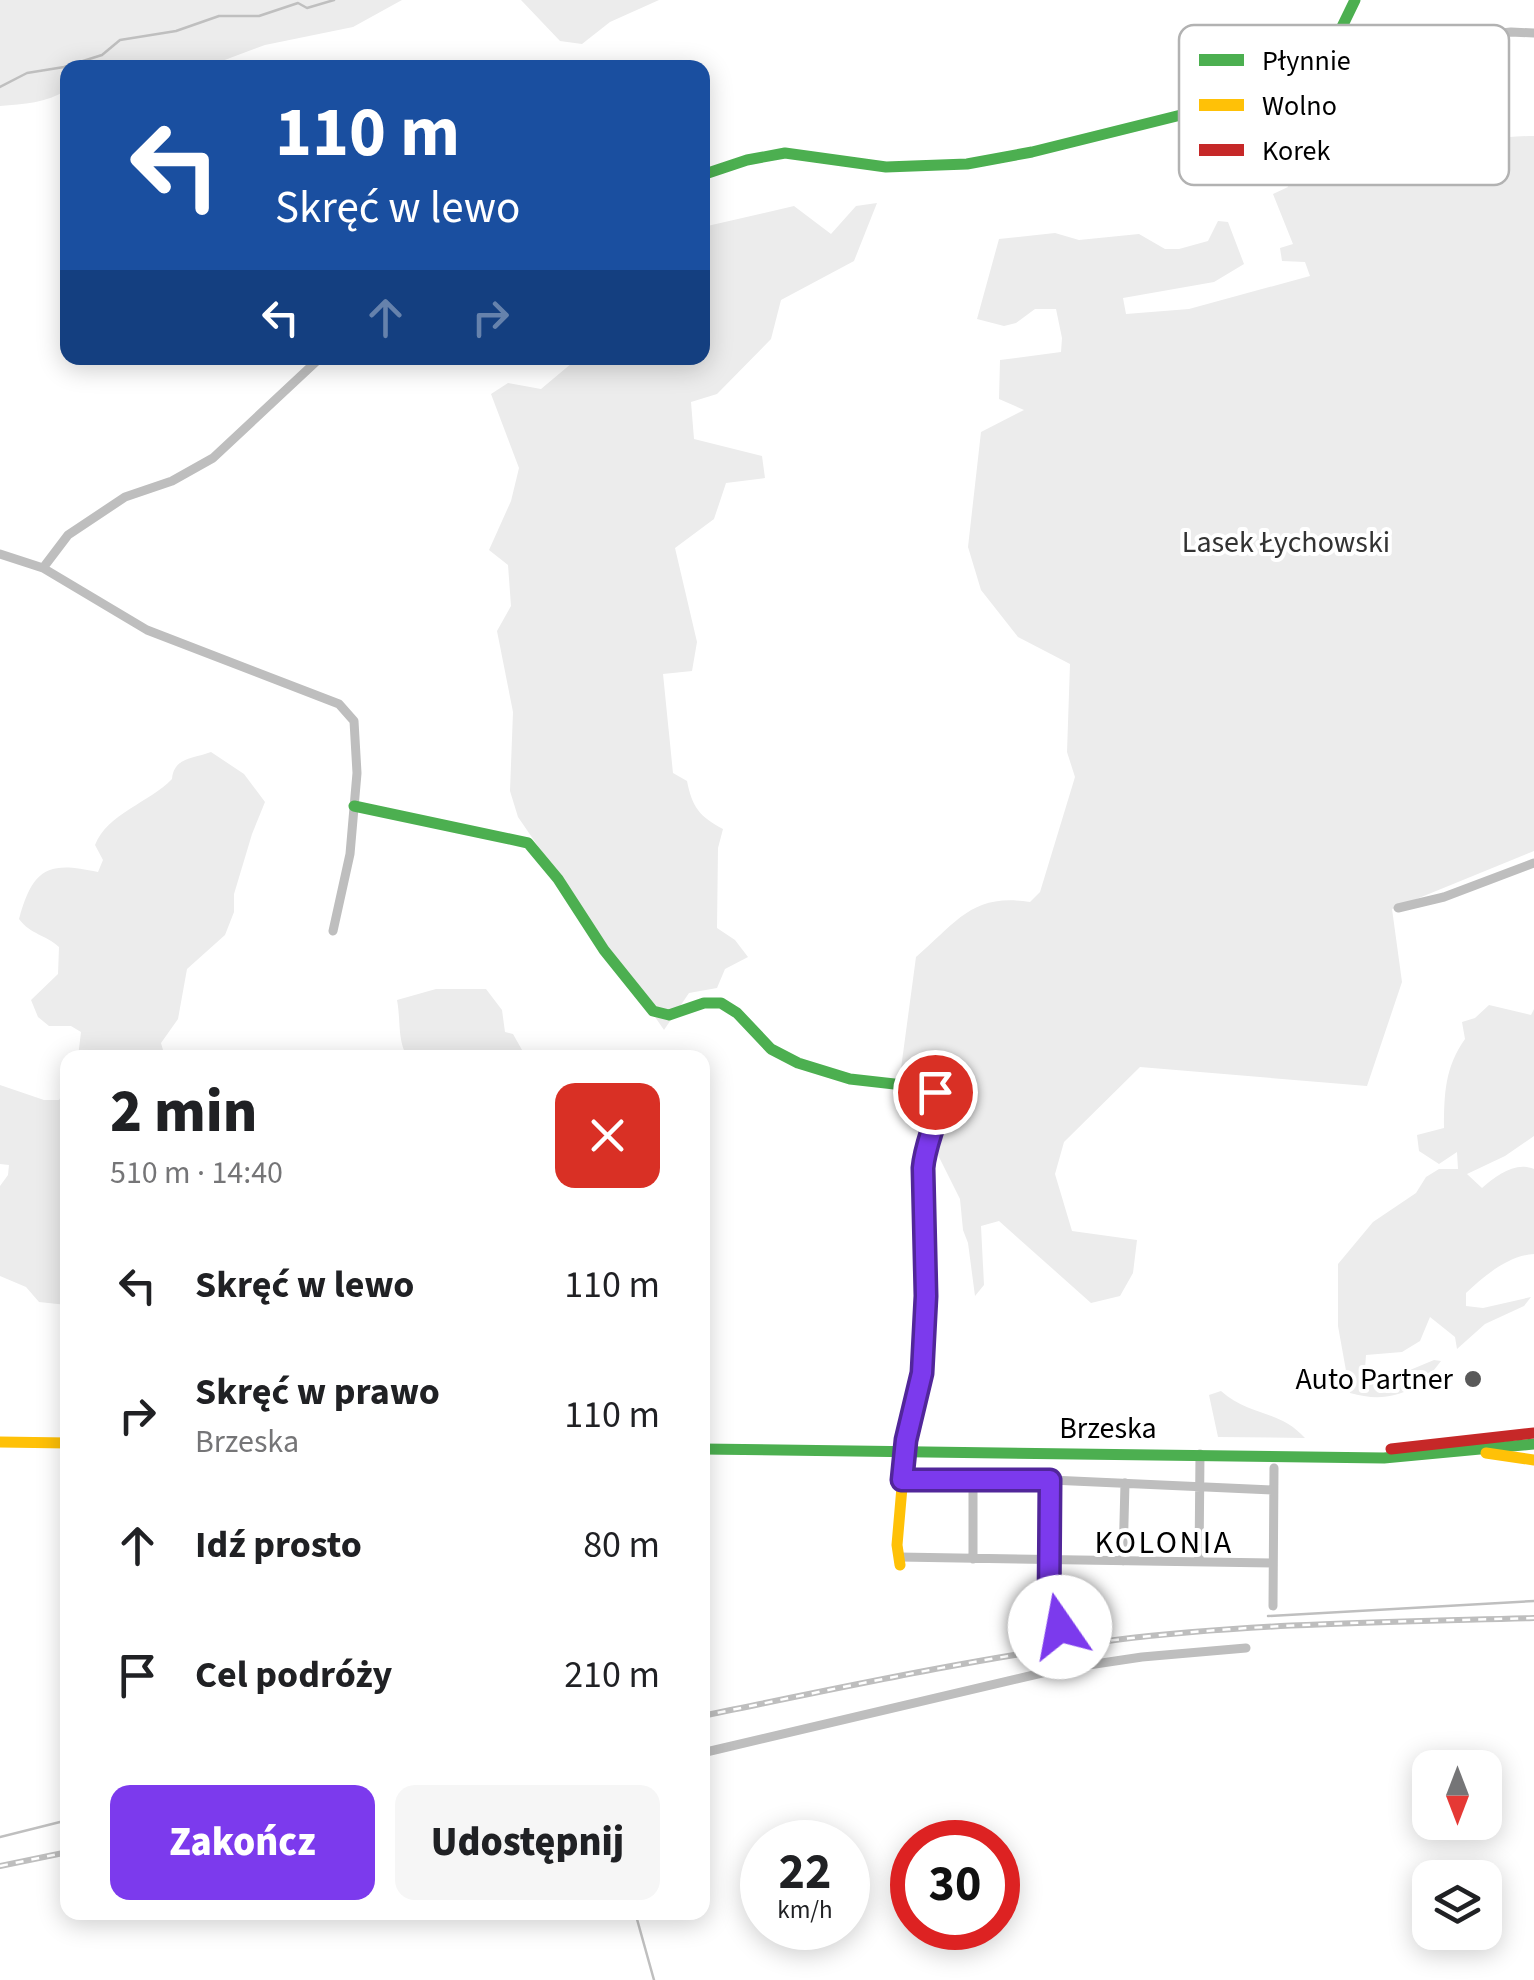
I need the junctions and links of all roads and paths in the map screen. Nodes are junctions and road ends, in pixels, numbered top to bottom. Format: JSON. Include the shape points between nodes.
{"nodes":[{"id":1,"x":1356,"y":0,"type":"edge"},
{"id":2,"x":1343,"y":25,"type":"edge"},
{"id":3,"x":1509,"y":32,"type":"edge"},
{"id":4,"x":1534,"y":33,"type":"edge"},
{"id":5,"x":1179,"y":116,"type":"edge"},
{"id":6,"x":710,"y":173,"type":"edge"},
{"id":7,"x":313,"y":365,"type":"edge"},
{"id":8,"x":0,"y":554,"type":"edge"},
{"id":9,"x":43,"y":568,"type":"junction"},
{"id":10,"x":354,"y":806,"type":"junction"},
{"id":11,"x":1534,"y":864,"type":"edge"},
{"id":12,"x":1398,"y":908,"type":"dead end"},
{"id":13,"x":333,"y":931,"type":"dead end"},
{"id":14,"x":1534,"y":1433,"type":"edge"},
{"id":15,"x":0,"y":1442,"type":"edge"},
{"id":16,"x":60,"y":1443,"type":"edge"},
{"id":17,"x":1534,"y":1444,"type":"edge"},
{"id":18,"x":710,"y":1449,"type":"edge"},
{"id":19,"x":905,"y":1451,"type":"junction"},
{"id":20,"x":1476,"y":1452,"type":"junction"},
{"id":21,"x":1200,"y":1454,"type":"junction"},
{"id":22,"x":1311,"y":1455,"type":"junction"},
{"id":23,"x":1534,"y":1460,"type":"edge"},
{"id":24,"x":1274,"y":1468,"type":"dead end"},
{"id":25,"x":902,"y":1480,"type":"junction"},
{"id":26,"x":973,"y":1480,"type":"junction"},
{"id":27,"x":1050,"y":1480,"type":"junction"},
{"id":28,"x":1125,"y":1483,"type":"junction"},
{"id":29,"x":1200,"y":1486,"type":"junction"},
{"id":30,"x":1273,"y":1490,"type":"junction"},
{"id":31,"x":972,"y":1559,"type":"junction"},
{"id":32,"x":1050,"y":1560,"type":"junction"},
{"id":33,"x":899,"y":1561,"type":"joint"},
{"id":34,"x":1122,"y":1561,"type":"junction"},
{"id":35,"x":1199,"y":1562,"type":"junction"},
{"id":36,"x":1273,"y":1562,"type":"junction"},
{"id":37,"x":1273,"y":1606,"type":"dead end"},
{"id":38,"x":1060,"y":1627,"type":"dead end"},
{"id":39,"x":1246,"y":1648,"type":"dead end"},
{"id":40,"x":710,"y":1750,"type":"edge"}],
"edges":[{"from":1,"to":2,"type":"street"},
{"from":3,"to":4,"type":"street"},
{"from":5,"to":6,"type":"street","via":[[951,165],[859,165],[776,154]]},
{"from":7,"to":9,"type":"street","via":[[213,458],[125,497],[68,535]]},
{"from":8,"to":9,"type":"street"},
{"from":9,"to":10,"type":"street","via":[[147,630],[339,704],[356,729]]},
{"from":10,"to":13,"type":"street"},
{"from":10,"to":19,"type":"street","via":[[528,842],[653,1011],[676,1015],[718,1002],[776,1053],[800,1064],[935,1092],[939,1106],[923,1168],[922,1373]]},
{"from":11,"to":12,"type":"street"},
{"from":14,"to":22,"type":"street","name":"Brzeska"},
{"from":15,"to":16,"type":"street"},
{"from":17,"to":20,"type":"street","name":"Brzeska"},
{"from":18,"to":19,"type":"street","name":"Brzeska"},
{"from":19,"to":21,"type":"street","name":"Brzeska"},
{"from":19,"to":25,"type":"street"},
{"from":20,"to":22,"type":"street","name":"Brzeska"},
{"from":20,"to":23,"type":"street","name":"Brzeska"},
{"from":21,"to":22,"type":"street","name":"Brzeska"},
{"from":21,"to":29,"type":"street"},
{"from":24,"to":30,"type":"street"},
{"from":25,"to":26,"type":"street"},
{"from":25,"to":33,"type":"street"},
{"from":26,"to":27,"type":"street"},
{"from":26,"to":31,"type":"street"},
{"from":27,"to":28,"type":"street"},
{"from":27,"to":32,"type":"street"},
{"from":28,"to":29,"type":"street"},
{"from":28,"to":34,"type":"street"},
{"from":29,"to":30,"type":"street"},
{"from":29,"to":35,"type":"street"},
{"from":30,"to":36,"type":"street"},
{"from":31,"to":32,"type":"street"},
{"from":31,"to":33,"type":"street"},
{"from":32,"to":34,"type":"street"},
{"from":32,"to":38,"type":"street","via":[[1049,1610]]},
{"from":34,"to":35,"type":"street"},
{"from":35,"to":36,"type":"street"},
{"from":36,"to":37,"type":"street"},
{"from":39,"to":40,"type":"street","via":[[1055,1670]]}]}
